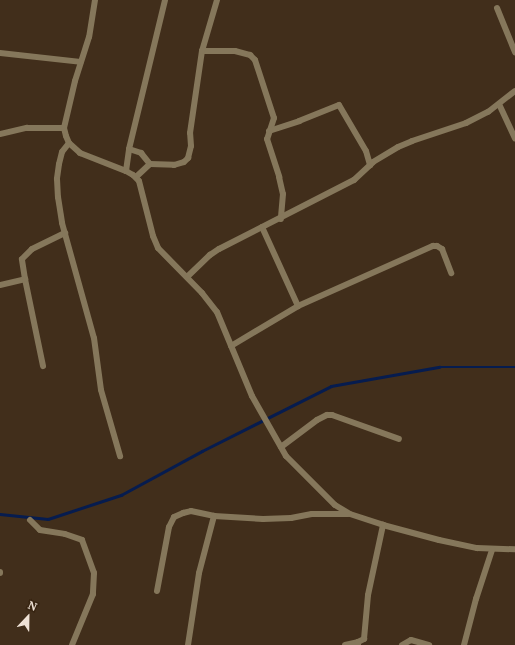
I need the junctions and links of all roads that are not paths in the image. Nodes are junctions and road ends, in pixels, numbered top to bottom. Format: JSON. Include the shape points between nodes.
{"nodes":[{"id":1,"x":96,"y":0,"type":"edge"},
{"id":2,"x":165,"y":0,"type":"edge"},
{"id":3,"x":217,"y":0,"type":"edge"},
{"id":4,"x":497,"y":8,"type":"dead end"},
{"id":5,"x":202,"y":51,"type":"junction"},
{"id":6,"x":515,"y":52,"type":"edge"},
{"id":7,"x":0,"y":53,"type":"edge"},
{"id":8,"x":81,"y":62,"type":"junction"},
{"id":9,"x":515,"y":91,"type":"edge"},
{"id":10,"x":499,"y":104,"type":"junction"},
{"id":11,"x":64,"y":128,"type":"junction"},
{"id":12,"x":269,"y":131,"type":"junction"},
{"id":13,"x":0,"y":134,"type":"edge"},
{"id":14,"x":515,"y":138,"type":"edge"},
{"id":15,"x":69,"y":143,"type":"junction"},
{"id":16,"x":129,"y":149,"type":"junction"},
{"id":17,"x":150,"y":164,"type":"junction"},
{"id":18,"x":370,"y":165,"type":"junction"},
{"id":19,"x":126,"y":171,"type":"junction"},
{"id":20,"x":136,"y":176,"type":"junction"},
{"id":21,"x":281,"y":219,"type":"junction"},
{"id":22,"x":262,"y":227,"type":"junction"},
{"id":23,"x":65,"y":233,"type":"junction"},
{"id":24,"x":451,"y":273,"type":"dead end"},
{"id":25,"x":187,"y":277,"type":"junction"},
{"id":26,"x":25,"y":279,"type":"junction"},
{"id":27,"x":0,"y":285,"type":"edge"},
{"id":28,"x":298,"y":306,"type":"junction"},
{"id":29,"x":231,"y":346,"type":"junction"},
{"id":30,"x":43,"y":366,"type":"dead end"},
{"id":31,"x":399,"y":439,"type":"dead end"},
{"id":32,"x":281,"y":447,"type":"junction"},
{"id":33,"x":120,"y":456,"type":"dead end"},
{"id":34,"x":350,"y":514,"type":"junction"},
{"id":35,"x":214,"y":516,"type":"junction"},
{"id":36,"x":30,"y":520,"type":"dead end"},
{"id":37,"x":383,"y":525,"type":"junction"},
{"id":38,"x":515,"y":549,"type":"edge"},
{"id":39,"x":492,"y":550,"type":"junction"},
{"id":40,"x":157,"y":592,"type":"dead end"},
{"id":41,"x":358,"y":644,"type":"edge"},
{"id":42,"x":72,"y":645,"type":"edge"},
{"id":43,"x":188,"y":645,"type":"edge"},
{"id":44,"x":345,"y":645,"type":"edge"},
{"id":45,"x":402,"y":645,"type":"edge"},
{"id":46,"x":429,"y":645,"type":"edge"},
{"id":47,"x":464,"y":645,"type":"edge"}],
"edges":[{"from":1,"to":8,"type":"street"},
{"from":2,"to":16,"type":"street"},
{"from":3,"to":5,"type":"street"},
{"from":4,"to":6,"type":"street"},
{"from":5,"to":12,"type":"street","via":[[235,51],[252,57],[260,72],[274,118]]},
{"from":5,"to":17,"type":"street","via":[[190,133],[192,146],[188,158],[174,165]]},
{"from":7,"to":8,"type":"street"},
{"from":8,"to":11,"type":"street"},
{"from":9,"to":10,"type":"street"},
{"from":10,"to":14,"type":"street"},
{"from":10,"to":18,"type":"street","via":[[466,123],[412,141]]},
{"from":11,"to":13,"type":"street","via":[[27,128]]},
{"from":11,"to":15,"type":"street"},
{"from":12,"to":18,"type":"street","via":[[340,105],[366,151]]},
{"from":12,"to":21,"type":"street","via":[[267,139],[282,194]]},
{"from":15,"to":19,"type":"street","via":[[80,153]]},
{"from":15,"to":23,"type":"street","via":[[62,152],[57,179]]},
{"from":16,"to":17,"type":"street","via":[[141,153]]},
{"from":16,"to":19,"type":"street"},
{"from":17,"to":20,"type":"street"},
{"from":18,"to":21,"type":"street","via":[[354,180]]},
{"from":19,"to":20,"type":"street"},
{"from":20,"to":25,"type":"street","via":[[158,248]]},
{"from":21,"to":22,"type":"street"},
{"from":22,"to":25,"type":"street","via":[[210,255]]},
{"from":22,"to":28,"type":"street"},
{"from":23,"to":26,"type":"street","via":[[32,249],[22,259]]},
{"from":23,"to":33,"type":"street","via":[[94,338],[101,390]]},
{"from":24,"to":28,"type":"street","via":[[442,249],[433,246]]},
{"from":25,"to":29,"type":"street","via":[[217,312]]},
{"from":26,"to":27,"type":"street"},
{"from":26,"to":30,"type":"street"},
{"from":28,"to":29,"type":"street"},
{"from":29,"to":32,"type":"street","via":[[252,396]]},
{"from":31,"to":32,"type":"street","via":[[327,415]]},
{"from":32,"to":34,"type":"street","via":[[300,471],[336,505]]},
{"from":34,"to":35,"type":"street","via":[[312,514],[263,519]]},
{"from":34,"to":37,"type":"street"},
{"from":35,"to":40,"type":"street","via":[[191,510],[174,517],[169,527]]},
{"from":35,"to":43,"type":"street","via":[[199,573]]},
{"from":36,"to":42,"type":"street","via":[[40,530],[82,540],[94,573],[93,594]]},
{"from":37,"to":39,"type":"street","via":[[439,540]]},
{"from":37,"to":41,"type":"street","via":[[368,595],[364,639]]},
{"from":38,"to":39,"type":"street"},
{"from":39,"to":47,"type":"street"},
{"from":41,"to":44,"type":"street"},
{"from":45,"to":46,"type":"street","via":[[412,640]]}]}
